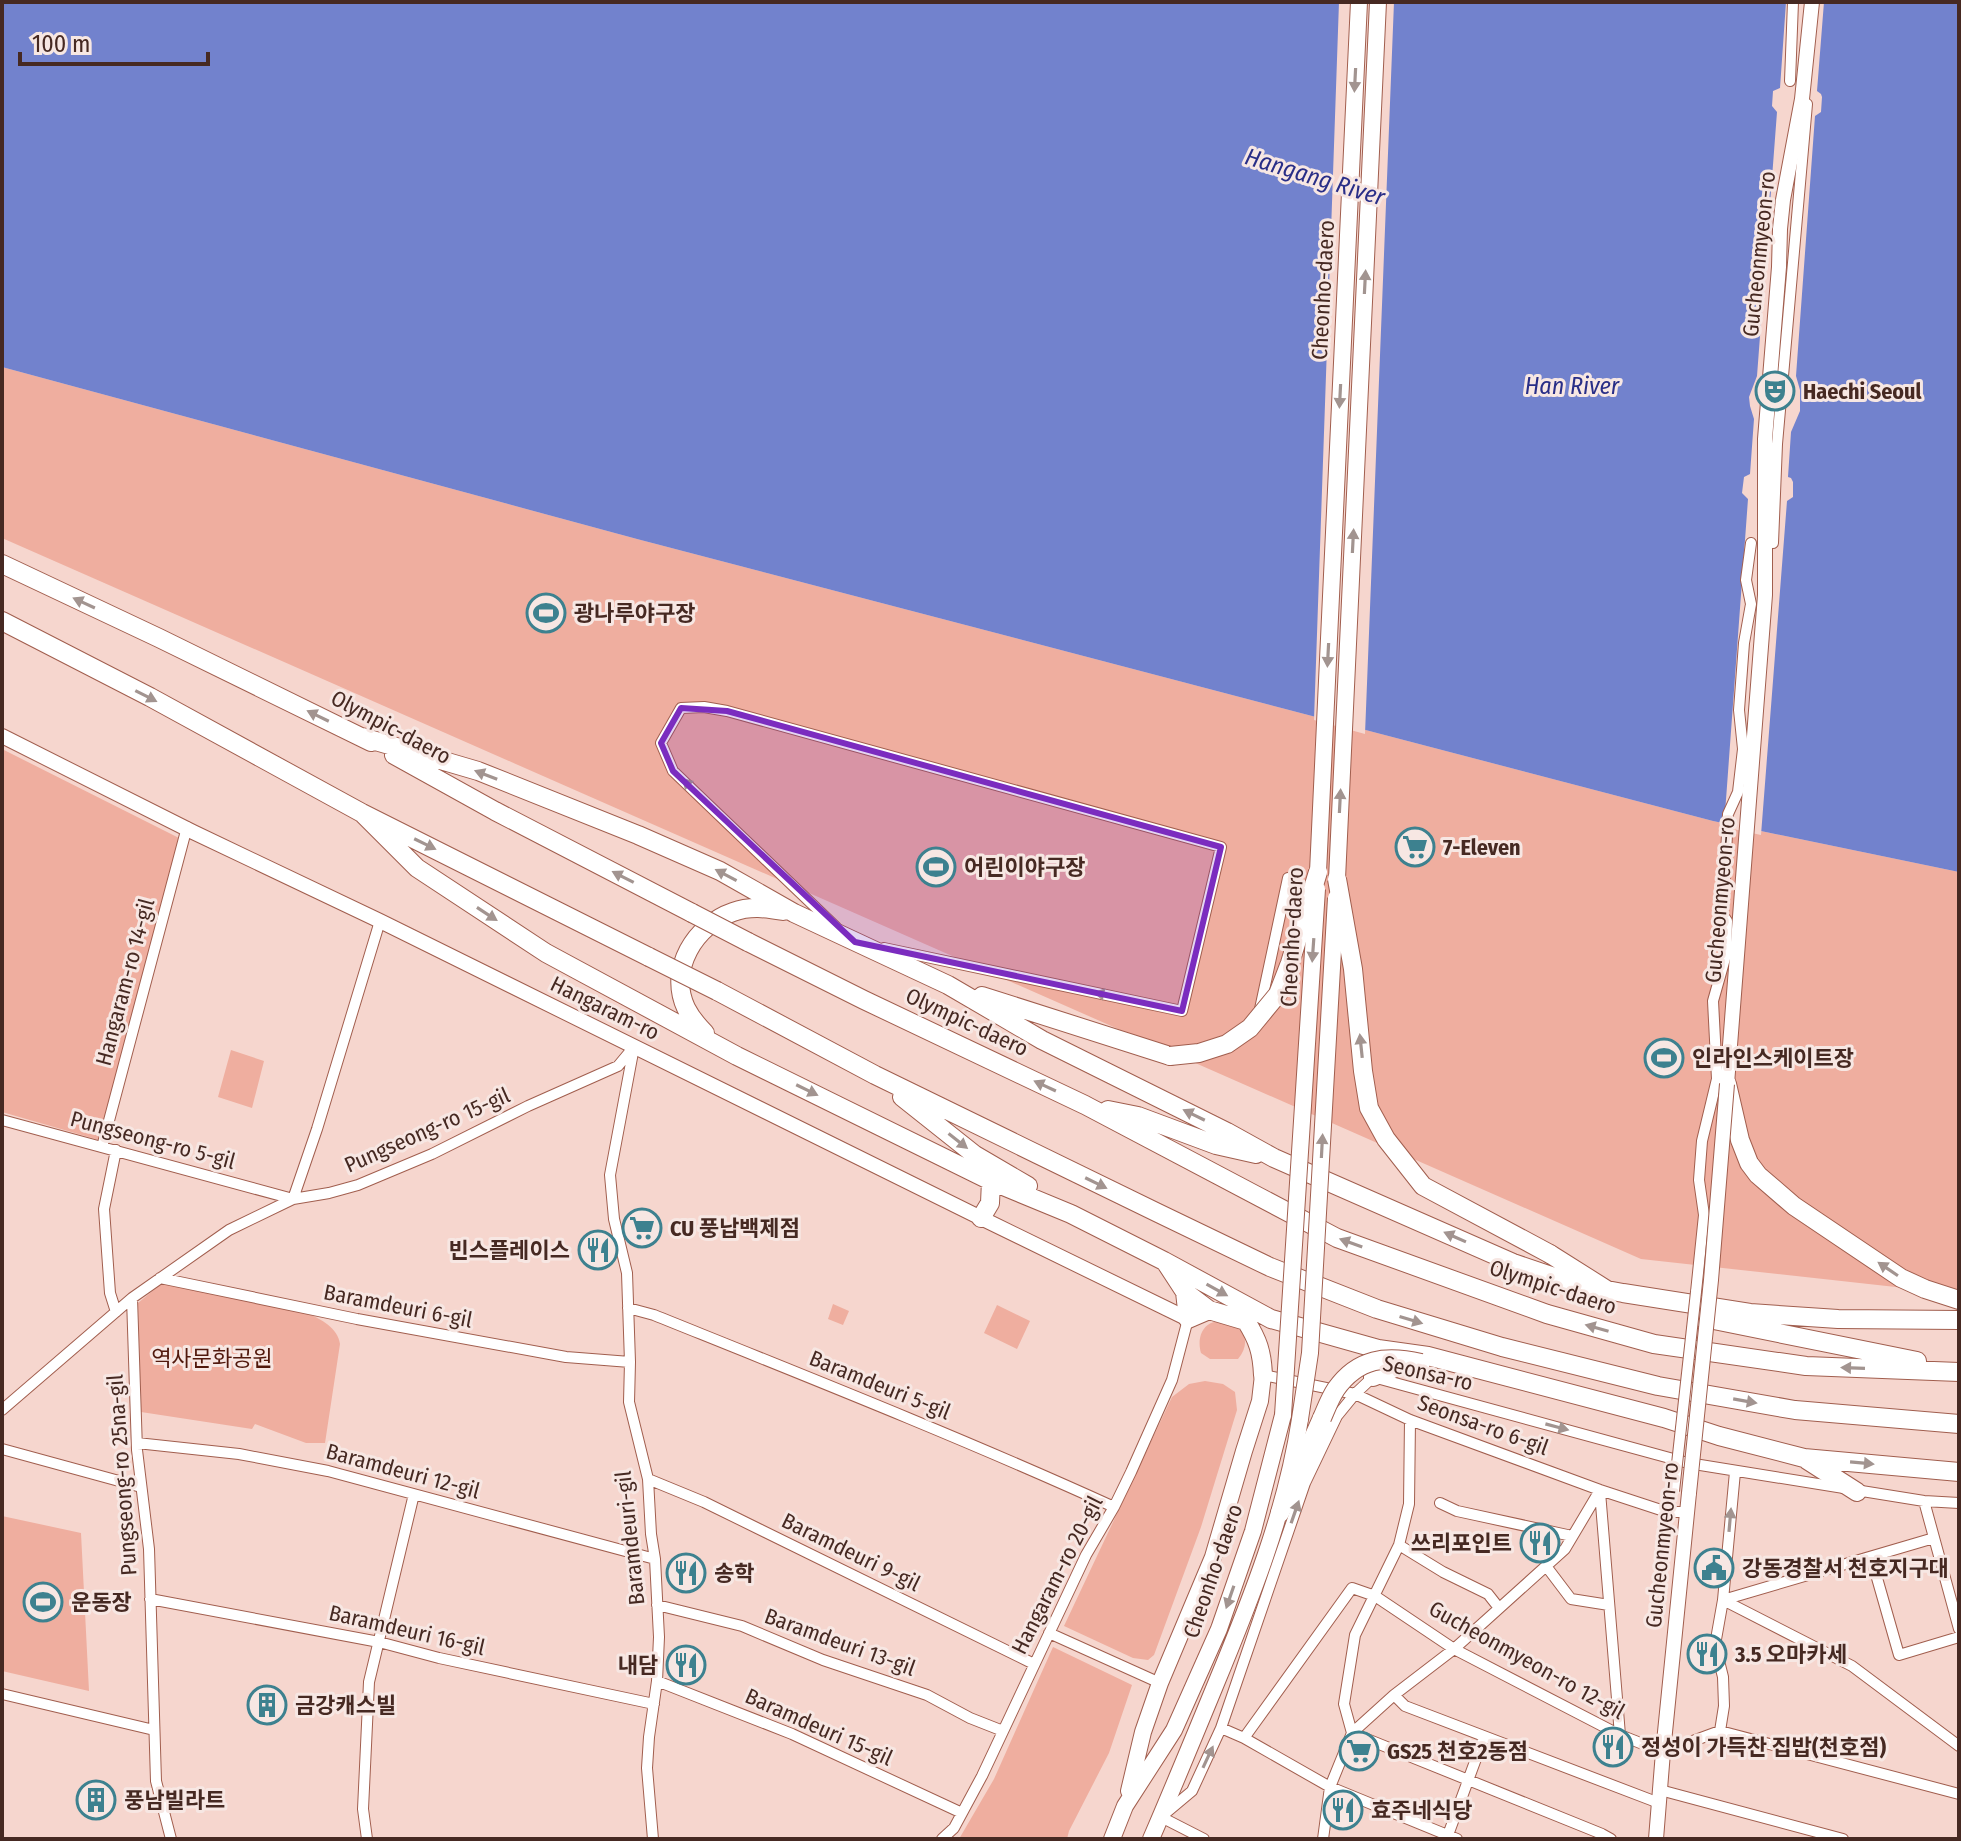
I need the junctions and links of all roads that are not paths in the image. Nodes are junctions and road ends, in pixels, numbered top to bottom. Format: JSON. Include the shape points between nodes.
{"nodes":[{"id":1,"x":1359,"y":2,"type":"edge"},
{"id":2,"x":1378,"y":2,"type":"edge"},
{"id":3,"x":1793,"y":2,"type":"edge"},
{"id":4,"x":1812,"y":2,"type":"edge"},
{"id":5,"x":1790,"y":81,"type":"dead end"},
{"id":6,"x":1809,"y":82,"type":"dead end"},
{"id":7,"x":1751,"y":543,"type":"dead end"},
{"id":8,"x":1773,"y":543,"type":"dead end"},
{"id":9,"x":2,"y":564,"type":"edge"},
{"id":10,"x":2,"y":621,"type":"edge"},
{"id":11,"x":2,"y":736,"type":"edge"},
{"id":12,"x":362,"y":737,"type":"junction"},
{"id":13,"x":362,"y":813,"type":"junction"},
{"id":14,"x":187,"y":827,"type":"junction"},
{"id":15,"x":1318,"y":872,"type":"junction"},
{"id":16,"x":1288,"y":878,"type":"dead end"},
{"id":17,"x":1337,"y":879,"type":"junction"},
{"id":18,"x":794,"y":913,"type":"junction"},
{"id":19,"x":380,"y":921,"type":"junction"},
{"id":20,"x":851,"y":940,"type":"junction"},
{"id":21,"x":948,"y":985,"type":"junction"},
{"id":22,"x":1253,"y":1042,"type":"dead end"},
{"id":23,"x":634,"y":1047,"type":"junction"},
{"id":24,"x":737,"y":1056,"type":"junction"},
{"id":25,"x":875,"y":1075,"type":"junction"},
{"id":26,"x":1727,"y":1084,"type":"junction"},
{"id":27,"x":1085,"y":1105,"type":"junction"},
{"id":28,"x":2,"y":1120,"type":"edge"},
{"id":29,"x":102,"y":1147,"type":"junction"},
{"id":30,"x":116,"y":1150,"type":"junction"},
{"id":31,"x":1274,"y":1158,"type":"junction"},
{"id":32,"x":991,"y":1181,"type":"junction"},
{"id":33,"x":293,"y":1199,"type":"junction"},
{"id":34,"x":1071,"y":1214,"type":"junction"},
{"id":35,"x":981,"y":1218,"type":"junction"},
{"id":36,"x":1164,"y":1261,"type":"junction"},
{"id":37,"x":160,"y":1278,"type":"junction"},
{"id":38,"x":1615,"y":1291,"type":"junction"},
{"id":39,"x":1185,"y":1292,"type":"junction"},
{"id":40,"x":132,"y":1298,"type":"junction"},
{"id":41,"x":1959,"y":1300,"type":"edge"},
{"id":42,"x":628,"y":1308,"type":"junction"},
{"id":43,"x":1209,"y":1310,"type":"junction"},
{"id":44,"x":116,"y":1312,"type":"junction"},
{"id":45,"x":1188,"y":1319,"type":"junction"},
{"id":46,"x":1271,"y":1319,"type":"junction"},
{"id":47,"x":1959,"y":1320,"type":"edge"},
{"id":48,"x":1246,"y":1321,"type":"junction"},
{"id":49,"x":1424,"y":1360,"type":"junction"},
{"id":50,"x":630,"y":1362,"type":"junction"},
{"id":51,"x":1959,"y":1370,"type":"edge"},
{"id":52,"x":1263,"y":1375,"type":"junction"},
{"id":53,"x":1373,"y":1377,"type":"junction"},
{"id":54,"x":1355,"y":1394,"type":"junction"},
{"id":55,"x":2,"y":1410,"type":"edge"},
{"id":56,"x":1410,"y":1420,"type":"junction"},
{"id":57,"x":1959,"y":1424,"type":"edge"},
{"id":58,"x":137,"y":1443,"type":"junction"},
{"id":59,"x":2,"y":1449,"type":"edge"},
{"id":60,"x":1804,"y":1458,"type":"junction"},
{"id":61,"x":1735,"y":1472,"type":"junction"},
{"id":62,"x":1959,"y":1472,"type":"edge"},
{"id":63,"x":648,"y":1479,"type":"junction"},
{"id":64,"x":141,"y":1487,"type":"junction"},
{"id":65,"x":1600,"y":1490,"type":"junction"},
{"id":66,"x":1682,"y":1492,"type":"junction"},
{"id":67,"x":1857,"y":1492,"type":"junction"},
{"id":68,"x":414,"y":1494,"type":"junction"},
{"id":69,"x":1924,"y":1501,"type":"junction"},
{"id":70,"x":1440,"y":1503,"type":"dead end"},
{"id":71,"x":1959,"y":1503,"type":"edge"},
{"id":72,"x":1114,"y":1507,"type":"junction"},
{"id":73,"x":1688,"y":1512,"type":"junction"},
{"id":74,"x":1280,"y":1513,"type":"junction"},
{"id":75,"x":1572,"y":1536,"type":"junction"},
{"id":76,"x":1934,"y":1538,"type":"junction"},
{"id":77,"x":1399,"y":1545,"type":"junction"},
{"id":78,"x":1871,"y":1557,"type":"junction"},
{"id":79,"x":655,"y":1559,"type":"junction"},
{"id":80,"x":1546,"y":1566,"type":"junction"},
{"id":81,"x":1375,"y":1596,"type":"junction"},
{"id":82,"x":150,"y":1599,"type":"junction"},
{"id":83,"x":1723,"y":1600,"type":"junction"},
{"id":84,"x":657,"y":1605,"type":"junction"},
{"id":85,"x":1609,"y":1605,"type":"junction"},
{"id":86,"x":1499,"y":1608,"type":"junction"},
{"id":87,"x":1959,"y":1629,"type":"edge"},
{"id":88,"x":1049,"y":1633,"type":"junction"},
{"id":89,"x":1959,"y":1637,"type":"edge"},
{"id":90,"x":379,"y":1642,"type":"junction"},
{"id":91,"x":1454,"y":1649,"type":"junction"},
{"id":92,"x":1034,"y":1664,"type":"junction"},
{"id":93,"x":657,"y":1681,"type":"junction"},
{"id":94,"x":1160,"y":1683,"type":"junction"},
{"id":95,"x":2,"y":1694,"type":"edge"},
{"id":96,"x":1394,"y":1695,"type":"junction"},
{"id":97,"x":654,"y":1704,"type":"junction"},
{"id":98,"x":1221,"y":1728,"type":"junction"},
{"id":99,"x":154,"y":1730,"type":"junction"},
{"id":100,"x":1003,"y":1731,"type":"junction"},
{"id":101,"x":1720,"y":1731,"type":"junction"},
{"id":102,"x":1352,"y":1733,"type":"junction"},
{"id":103,"x":1620,"y":1735,"type":"junction"},
{"id":104,"x":1484,"y":1737,"type":"junction"},
{"id":105,"x":1244,"y":1738,"type":"junction"},
{"id":106,"x":1959,"y":1746,"type":"edge"},
{"id":107,"x":1663,"y":1752,"type":"junction"},
{"id":108,"x":1469,"y":1781,"type":"junction"},
{"id":109,"x":1330,"y":1787,"type":"junction"},
{"id":110,"x":1959,"y":1794,"type":"edge"},
{"id":111,"x":1659,"y":1796,"type":"junction"},
{"id":112,"x":1125,"y":1806,"type":"junction"},
{"id":113,"x":962,"y":1813,"type":"junction"},
{"id":114,"x":1161,"y":1817,"type":"junction"},
{"id":115,"x":653,"y":1837,"type":"edge"},
{"id":116,"x":1452,"y":1837,"type":"edge"},
{"id":117,"x":1604,"y":1837,"type":"edge"},
{"id":118,"x":171,"y":1839,"type":"edge"},
{"id":119,"x":367,"y":1839,"type":"edge"},
{"id":120,"x":667,"y":1839,"type":"edge"},
{"id":121,"x":942,"y":1839,"type":"edge"},
{"id":122,"x":1112,"y":1839,"type":"edge"},
{"id":123,"x":1151,"y":1839,"type":"edge"},
{"id":124,"x":1204,"y":1839,"type":"edge"},
{"id":125,"x":1323,"y":1839,"type":"edge"},
{"id":126,"x":1656,"y":1839,"type":"edge"},
{"id":127,"x":1843,"y":1839,"type":"edge"}],
"edges":[{"from":1,"to":15,"type":"main road","name":"Cheonho-daero","one_way":true},
{"from":17,"to":2,"type":"main road","name":"Cheonho-daero","one_way":true},
{"from":3,"to":5,"type":"street"},
{"from":4,"to":26,"type":"main road","name":"Gucheonmyeon-ro","via":[[1780,229],[1765,439],[1765,595]]},
{"from":6,"to":8,"type":"street"},
{"from":7,"to":66,"type":"street","bridge":true,"via":[[1746,580],[1751,604],[1739,710],[1743,749],[1738,792],[1728,814],[1726,955],[1713,1001],[1717,1079],[1702,1141],[1699,1180],[1704,1215]]},
{"from":12,"to":9,"type":"highway","name":"Olympic-daero","one_way":true},
{"from":10,"to":13,"type":"highway","one_way":true},
{"from":11,"to":14,"type":"main road","name":"Hangaram-ro"},
{"from":18,"to":12,"type":"highway","one_way":true,"via":[[720,871],[638,835],[478,771]]},
{"from":27,"to":12,"type":"highway","name":"Olympic-daero","one_way":true,"bridge":true,"via":[[748,942]]},
{"from":13,"to":24,"type":"highway","one_way":true,"via":[[417,868],[533,944]]},
{"from":13,"to":25,"type":"highway","one_way":true,"bridge":true},
{"from":14,"to":19,"type":"main road","name":"Hangaram-ro"},
{"from":14,"to":29,"type":"street","name":"Hangaram-ro 14-gil"},
{"from":15,"to":21,"type":"highway","bridge":true,"via":[[1278,994],[1250,1028],[1227,1044],[1199,1053],[1170,1056]]},
{"from":15,"to":112,"type":"main road","name":"Cheonho-daero","one_way":true,"bridge":true,"via":[[1283,1415],[1253,1531],[1219,1629],[1174,1730]]},
{"from":16,"to":22,"type":"street"},
{"from":38,"to":17,"type":"highway","one_way":true,"bridge":true,"via":[[1423,1186],[1386,1139],[1369,1108]]},
{"from":74,"to":17,"type":"main road","name":"Cheonho-daero","one_way":true,"bridge":true,"via":[[1310,1353]]},
{"from":18,"to":20,"type":"highway"},
{"from":18,"to":24,"type":"highway","via":[[769,908],[733,912],[704,929],[688,949],[682,976],[686,1007],[706,1034]]},
{"from":19,"to":23,"type":"main road","name":"Hangaram-ro"},
{"from":19,"to":33,"type":"street"},
{"from":20,"to":20,"type":"street","one_way":true,"via":[[673,771],[661,743],[681,708],[727,711],[1221,847],[1182,1011]]},
{"from":20,"to":21,"type":"highway"},
{"from":31,"to":21,"type":"highway","one_way":true,"via":[[1042,1040]]},
{"from":23,"to":33,"type":"street","name":"Pungseong-ro 15-gil","via":[[618,1066],[432,1154],[358,1185]]},
{"from":23,"to":35,"type":"main road","name":"Hangaram-ro"},
{"from":23,"to":42,"type":"street","name":"Baramdeuri-gil","via":[[610,1175]]},
{"from":24,"to":32,"type":"highway","one_way":true},
{"from":25,"to":34,"type":"highway","one_way":true,"via":[[975,1155]]},
{"from":25,"to":57,"type":"highway","one_way":true,"via":[[1270,1267],[1377,1309],[1658,1386],[1795,1410]]},
{"from":41,"to":26,"type":"highway","one_way":true,"via":[[1901,1278],[1794,1206],[1758,1175],[1740,1140]]},
{"from":26,"to":66,"type":"main road","name":"Gucheonmyeon-ro","bridge":true,"via":[[1711,1280]]},
{"from":27,"to":31,"type":"highway"},
{"from":51,"to":27,"type":"highway","name":"Olympic-daero","one_way":true,"via":[[1806,1366],[1654,1344],[1547,1314],[1337,1238]]},
{"from":28,"to":29,"type":"street","name":"Pungseong-ro 5-gil"},
{"from":29,"to":30,"type":"street","name":"Pungseong-ro 5-gil"},
{"from":30,"to":33,"type":"street","name":"Pungseong-ro 5-gil"},
{"from":30,"to":44,"type":"street","via":[[104,1209]]},
{"from":38,"to":31,"type":"highway","one_way":true,"via":[[1513,1263]]},
{"from":32,"to":34,"type":"highway"},
{"from":32,"to":35,"type":"highway","via":[[990,1203]]},
{"from":33,"to":37,"type":"street","name":"Pungseong-ro 15-gil","via":[[229,1230]]},
{"from":34,"to":36,"type":"highway"},
{"from":35,"to":45,"type":"main road","name":"Hangaram-ro"},
{"from":36,"to":39,"type":"highway"},
{"from":36,"to":46,"type":"highway","one_way":true},
{"from":37,"to":40,"type":"street","name":"Pungseong-ro 15-gil"},
{"from":37,"to":50,"type":"street","name":"Baramdeuri 6-gil","via":[[566,1357]]},
{"from":38,"to":47,"type":"highway","via":[[1750,1313]]},
{"from":38,"to":51,"type":"highway","via":[[1654,1307]]},
{"from":39,"to":43,"type":"highway"},
{"from":39,"to":45,"type":"highway"},
{"from":40,"to":44,"type":"street","name":"Pungseong-ro 15-gil"},
{"from":40,"to":58,"type":"street","name":"Pungseong-ro 25na-gil"},
{"from":42,"to":50,"type":"street","name":"Baramdeuri-gil"},
{"from":42,"to":72,"type":"street","name":"Baramdeuri 5-gil","via":[[862,1399]]},
{"from":43,"to":45,"type":"highway"},
{"from":43,"to":48,"type":"highway"},
{"from":44,"to":55,"type":"street","name":"Pungseong-ro 15-gil"},
{"from":45,"to":72,"type":"street","name":"Hangaram-ro 20-gil","via":[[1172,1380]]},
{"from":46,"to":48,"type":"highway"},
{"from":46,"to":49,"type":"highway"},
{"from":48,"to":52,"type":"highway","via":[[1258,1340]]},
{"from":49,"to":53,"type":"highway"},
{"from":49,"to":60,"type":"highway","via":[[1668,1431],[1719,1436]]},
{"from":49,"to":74,"type":"highway","bridge":true,"via":[[1385,1357],[1350,1374],[1335,1390]]},
{"from":50,"to":63,"type":"street","name":"Baramdeuri-gil","via":[[629,1402]]},
{"from":52,"to":54,"type":"street","name":"Seonsa-ro 6-gil"},
{"from":52,"to":94,"type":"main road","via":[[1213,1557]]},
{"from":53,"to":54,"type":"street","name":"Seonsa-ro"},
{"from":53,"to":61,"type":"street","name":"Seonsa-ro","one_way":true},
{"from":54,"to":56,"type":"street","name":"Seonsa-ro 6-gil"},
{"from":98,"to":54,"type":"street","name":"Seonsa-ro","one_way":true,"via":[[1305,1483],[1337,1416]]},
{"from":56,"to":65,"type":"street","name":"Seonsa-ro 6-gil"},
{"from":56,"to":77,"type":"street","via":[[1409,1504]]},
{"from":58,"to":64,"type":"street","name":"Pungseong-ro 25na-gil"},
{"from":58,"to":68,"type":"street","name":"Baramdeuri 12-gil","via":[[254,1457]]},
{"from":59,"to":64,"type":"street"},
{"from":60,"to":62,"type":"highway","one_way":true},
{"from":60,"to":67,"type":"highway"},
{"from":61,"to":67,"type":"street","name":"Seonsa-ro"},
{"from":83,"to":61,"type":"street","one_way":true},
{"from":63,"to":79,"type":"street","name":"Baramdeuri-gil"},
{"from":63,"to":92,"type":"street","name":"Baramdeuri 9-gil"},
{"from":64,"to":82,"type":"street","name":"Pungseong-ro 25na-gil"},
{"from":65,"to":73,"type":"street","name":"Seonsa-ro 6-gil","via":[[1667,1512]]},
{"from":65,"to":75,"type":"street"},
{"from":65,"to":85,"type":"street"},
{"from":66,"to":73,"type":"main road","name":"Gucheonmyeon-ro"},
{"from":67,"to":69,"type":"street","name":"Seonsa-ro"},
{"from":68,"to":79,"type":"street","name":"Baramdeuri 12-gil"},
{"from":68,"to":90,"type":"street"},
{"from":69,"to":71,"type":"street","name":"Seonsa-ro"},
{"from":69,"to":76,"type":"street"},
{"from":70,"to":75,"type":"street"},
{"from":72,"to":88,"type":"street","name":"Hangaram-ro 20-gil"},
{"from":73,"to":107,"type":"main road","name":"Gucheonmyeon-ro"},
{"from":74,"to":114,"type":"main road","name":"Cheonho-daero"},
{"from":75,"to":80,"type":"street"},
{"from":76,"to":78,"type":"street"},
{"from":76,"to":87,"type":"street"},
{"from":77,"to":81,"type":"street"},
{"from":77,"to":86,"type":"street","via":[[1488,1594]]},
{"from":78,"to":83,"type":"street"},
{"from":78,"to":89,"type":"street","via":[[1899,1655]]},
{"from":79,"to":84,"type":"street","name":"Baramdeuri-gil"},
{"from":80,"to":85,"type":"street","via":[[1571,1599]]},
{"from":80,"to":86,"type":"street"},
{"from":81,"to":91,"type":"street","name":"Gucheonmyeon-ro 12-gil"},
{"from":81,"to":102,"type":"street","via":[[1355,1635],[1344,1704]]},
{"from":81,"to":105,"type":"street","name":"Gucheonmyeon-ro 12-gil","via":[[1352,1588]]},
{"from":82,"to":90,"type":"street","name":"Baramdeuri 16-gil"},
{"from":82,"to":99,"type":"street","name":"Pungseong-ro 25na-gil"},
{"from":83,"to":101,"type":"street","via":[[1715,1645],[1723,1677]]},
{"from":83,"to":106,"type":"street","via":[[1852,1666]]},
{"from":84,"to":93,"type":"street","name":"Baramdeuri-gil"},
{"from":84,"to":100,"type":"street","name":"Baramdeuri 13-gil","via":[[742,1626],[927,1695]]},
{"from":85,"to":103,"type":"street"},
{"from":86,"to":91,"type":"street"},
{"from":88,"to":92,"type":"street","name":"Hangaram-ro 20-gil"},
{"from":88,"to":94,"type":"street"},
{"from":90,"to":97,"type":"street","name":"Baramdeuri 16-gil"},
{"from":90,"to":119,"type":"street","via":[[369,1682],[363,1809]]},
{"from":91,"to":96,"type":"street"},
{"from":91,"to":103,"type":"street","name":"Gucheonmyeon-ro 12-gil"},
{"from":92,"to":100,"type":"street","name":"Hangaram-ro 20-gil"},
{"from":93,"to":97,"type":"street","name":"Baramdeuri-gil"},
{"from":93,"to":113,"type":"street","name":"Baramdeuri 15-gil","via":[[792,1734]]},
{"from":94,"to":112,"type":"main road"},
{"from":95,"to":99,"type":"street"},
{"from":96,"to":102,"type":"street"},
{"from":96,"to":104,"type":"street","via":[[1405,1706]]},
{"from":97,"to":115,"type":"street","name":"Baramdeuri-gil","via":[[647,1768]]},
{"from":98,"to":105,"type":"street"},
{"from":114,"to":98,"type":"street","name":"Seonsa-ro","one_way":true,"via":[[1192,1791]]},
{"from":99,"to":118,"type":"street","name":"Pungseong-ro 25na-gil","via":[[156,1781]]},
{"from":100,"to":113,"type":"street","name":"Hangaram-ro 20-gil"},
{"from":101,"to":107,"type":"street"},
{"from":101,"to":110,"type":"street"},
{"from":102,"to":108,"type":"street"},
{"from":102,"to":109,"type":"street"},
{"from":103,"to":107,"type":"street","name":"Gucheonmyeon-ro 12-gil"},
{"from":104,"to":108,"type":"street"},
{"from":104,"to":111,"type":"street"},
{"from":105,"to":109,"type":"street"},
{"from":107,"to":111,"type":"main road","name":"Gucheonmyeon-ro"},
{"from":108,"to":116,"type":"street"},
{"from":108,"to":117,"type":"street"},
{"from":109,"to":116,"type":"street"},
{"from":109,"to":125,"type":"street"},
{"from":111,"to":126,"type":"main road","name":"Gucheonmyeon-ro"},
{"from":111,"to":127,"type":"street"},
{"from":112,"to":122,"type":"main road","name":"Cheonho-daero"},
{"from":113,"to":121,"type":"street","name":"Hangaram-ro 20-gil"},
{"from":114,"to":123,"type":"main road","name":"Cheonho-daero"},
{"from":114,"to":124,"type":"street"},
{"from":115,"to":120,"type":"street"}]}
